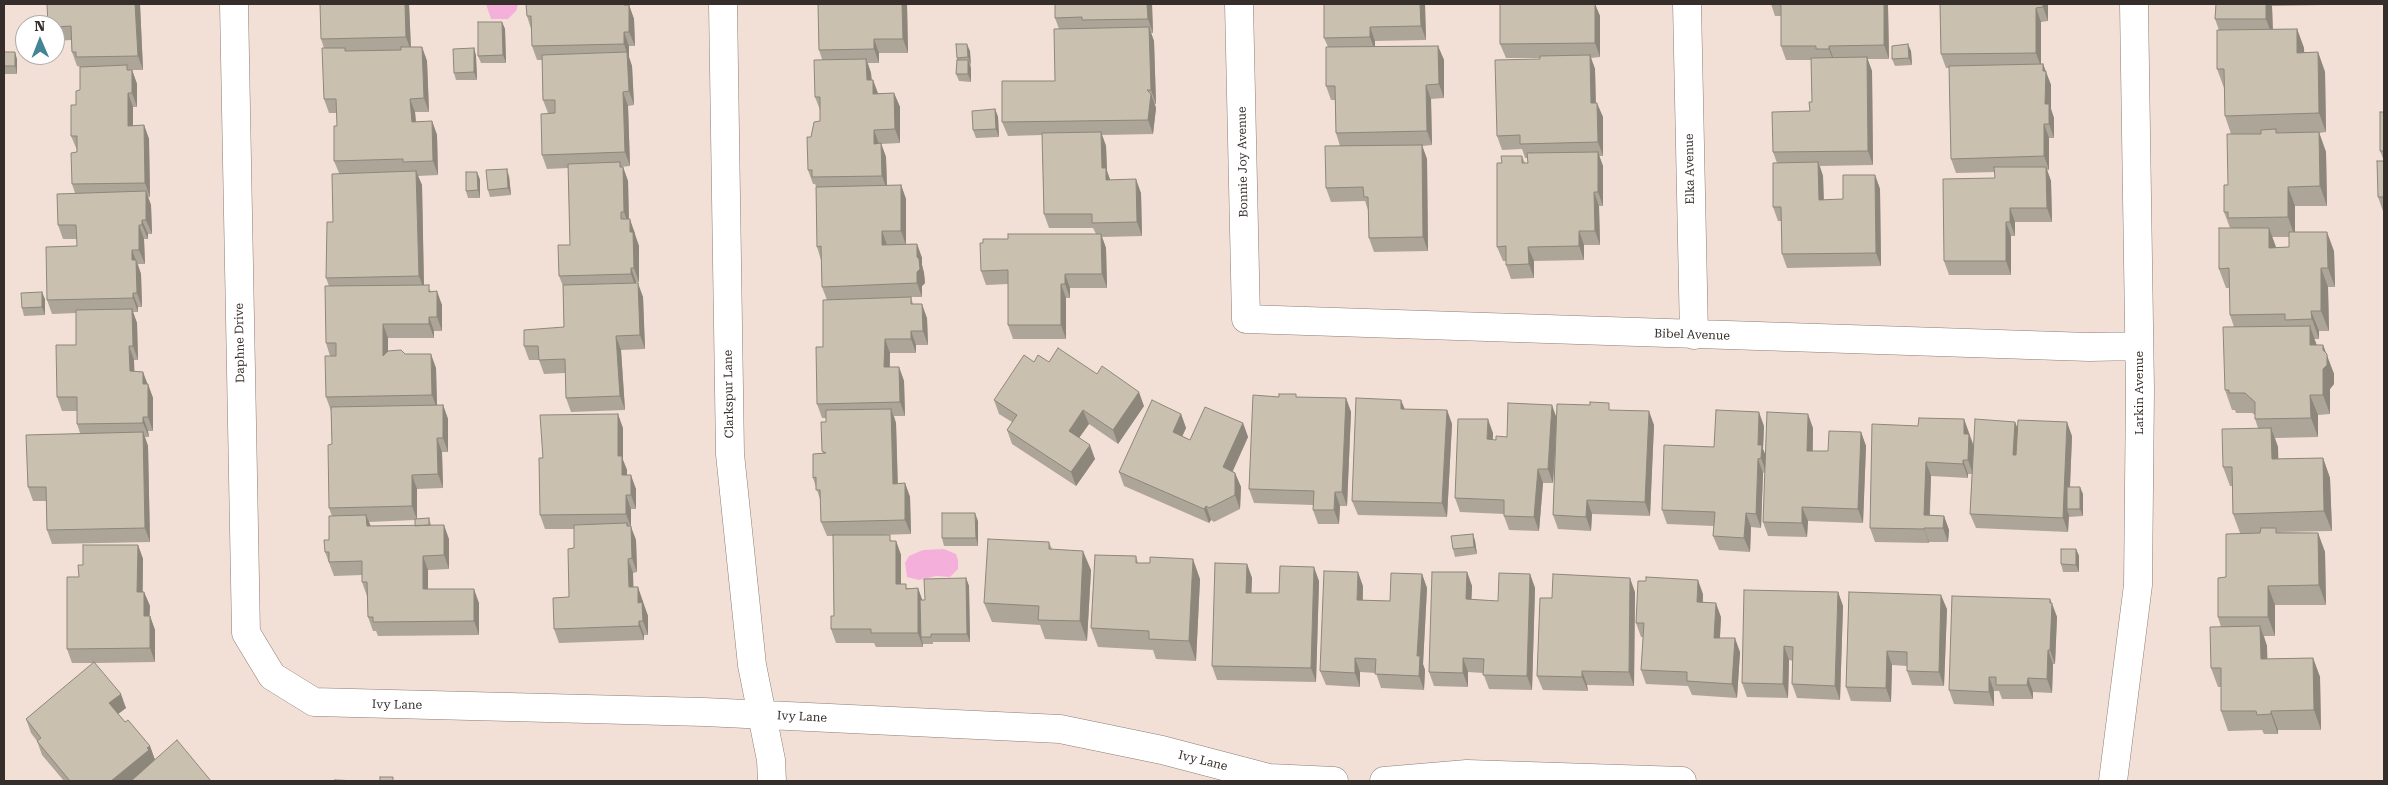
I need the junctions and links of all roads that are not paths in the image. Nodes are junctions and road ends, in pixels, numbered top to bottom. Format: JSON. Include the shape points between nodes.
{"nodes":[{"id":1,"x":234,"y":4,"type":"edge"},
{"id":2,"x":723,"y":4,"type":"edge"},
{"id":3,"x":1239,"y":4,"type":"edge"},
{"id":4,"x":1687,"y":4,"type":"edge"},
{"id":5,"x":2134,"y":4,"type":"edge"},
{"id":6,"x":1246,"y":320,"type":"joint"},
{"id":7,"x":1694,"y":335,"type":"junction"},
{"id":8,"x":2139,"y":346,"type":"junction"},
{"id":9,"x":272,"y":676,"type":"joint"},
{"id":10,"x":762,"y":715,"type":"junction"},
{"id":11,"x":772,"y":781,"type":"edge"},
{"id":12,"x":1334,"y":781,"type":"edge"},
{"id":13,"x":1384,"y":781,"type":"edge"},
{"id":14,"x":1682,"y":781,"type":"edge"},
{"id":15,"x":2113,"y":781,"type":"edge"}],
"edges":[{"from":1,"to":9,"type":"street","name":"Daphne Drive","via":[[246,634]]},
{"from":2,"to":10,"type":"street","name":"Clarkspur Lane","via":[[730,454],[752,665]]},
{"from":3,"to":6,"type":"street","name":"Bonnie Joy Avenue"},
{"from":4,"to":7,"type":"street","name":"Elka Avenue"},
{"from":5,"to":8,"type":"street","name":"Larkin Avenue"},
{"from":6,"to":7,"type":"street","name":"Bibel Avenue"},
{"from":7,"to":8,"type":"street","name":"Bibel Avenue"},
{"from":8,"to":15,"type":"street","name":"Larkin Avenue","via":[[2138,586]]},
{"from":9,"to":10,"type":"street","name":"Ivy Lane","via":[[314,702]]},
{"from":10,"to":11,"type":"street","name":"Clarkspur Lane"},
{"from":10,"to":12,"type":"street","name":"Ivy Lane","via":[[1060,729],[1162,750],[1269,778]]},
{"from":13,"to":14,"type":"street","via":[[1467,774]]}]}
